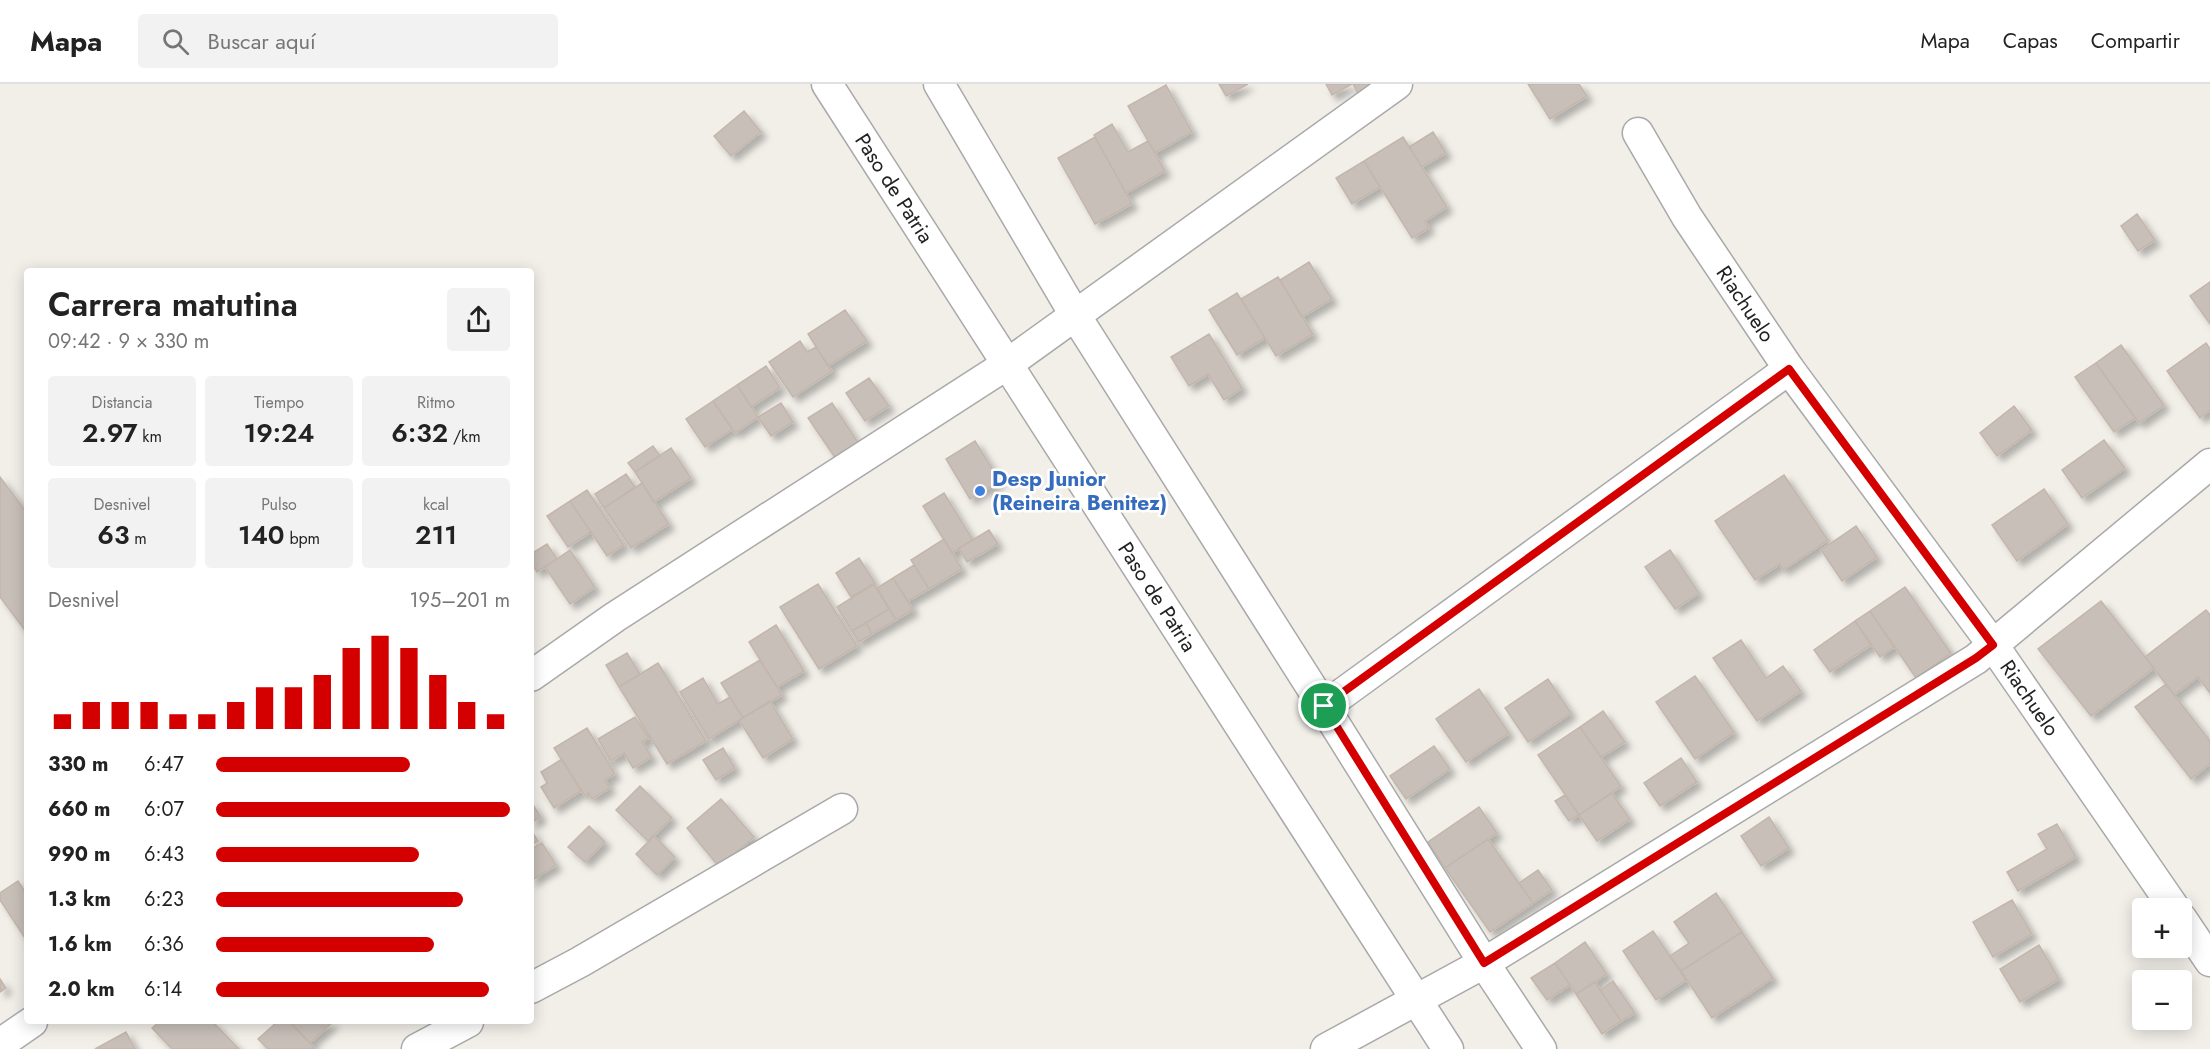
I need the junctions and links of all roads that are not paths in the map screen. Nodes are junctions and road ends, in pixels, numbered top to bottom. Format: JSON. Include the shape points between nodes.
{"nodes":[{"id":1,"x":827,"y":84,"type":"edge"},
{"id":2,"x":939,"y":84,"type":"edge"},
{"id":3,"x":1397,"y":84,"type":"edge"},
{"id":4,"x":1638,"y":133,"type":"dead end"},
{"id":5,"x":1076,"y":315,"type":"junction"},
{"id":6,"x":1006,"y":365,"type":"junction"},
{"id":7,"x":1789,"y":369,"type":"junction"},
{"id":8,"x":2210,"y":464,"type":"edge"},
{"id":9,"x":1993,"y":645,"type":"junction"},
{"id":10,"x":534,"y":674,"type":"edge"},
{"id":11,"x":1324,"y":706,"type":"junction"},
{"id":12,"x":842,"y":809,"type":"dead end"},
{"id":13,"x":2167,"y":898,"type":"edge"},
{"id":14,"x":2192,"y":934,"type":"edge"},
{"id":15,"x":2210,"y":960,"type":"edge"},
{"id":16,"x":1484,"y":963,"type":"junction"},
{"id":17,"x":534,"y":986,"type":"edge"},
{"id":18,"x":1417,"y":999,"type":"junction"},
{"id":19,"x":29,"y":1024,"type":"edge"},
{"id":20,"x":464,"y":1024,"type":"edge"},
{"id":21,"x":0,"y":1044,"type":"edge"},
{"id":22,"x":417,"y":1049,"type":"edge"},
{"id":23,"x":1326,"y":1049,"type":"edge"},
{"id":24,"x":1448,"y":1049,"type":"edge"},
{"id":25,"x":1541,"y":1049,"type":"edge"}],
"edges":[{"from":1,"to":6,"type":"street","name":"Paso de Patria"},
{"from":2,"to":5,"type":"street"},
{"from":3,"to":5,"type":"street"},
{"from":4,"to":7,"type":"street","name":"Riachuelo","via":[[1687,217]]},
{"from":5,"to":6,"type":"street"},
{"from":5,"to":11,"type":"street"},
{"from":6,"to":10,"type":"street","via":[[615,617]]},
{"from":6,"to":18,"type":"street","name":"Paso de Patria"},
{"from":7,"to":9,"type":"street","name":"Riachuelo"},
{"from":7,"to":11,"type":"street"},
{"from":8,"to":9,"type":"street"},
{"from":9,"to":13,"type":"street","name":"Riachuelo"},
{"from":9,"to":16,"type":"street"},
{"from":11,"to":16,"type":"street"},
{"from":12,"to":17,"type":"street"},
{"from":14,"to":15,"type":"street"},
{"from":16,"to":18,"type":"street"},
{"from":16,"to":25,"type":"street"},
{"from":18,"to":23,"type":"street"},
{"from":18,"to":24,"type":"street","name":"Paso de Patria"},
{"from":19,"to":21,"type":"street"},
{"from":20,"to":22,"type":"street"}]}
